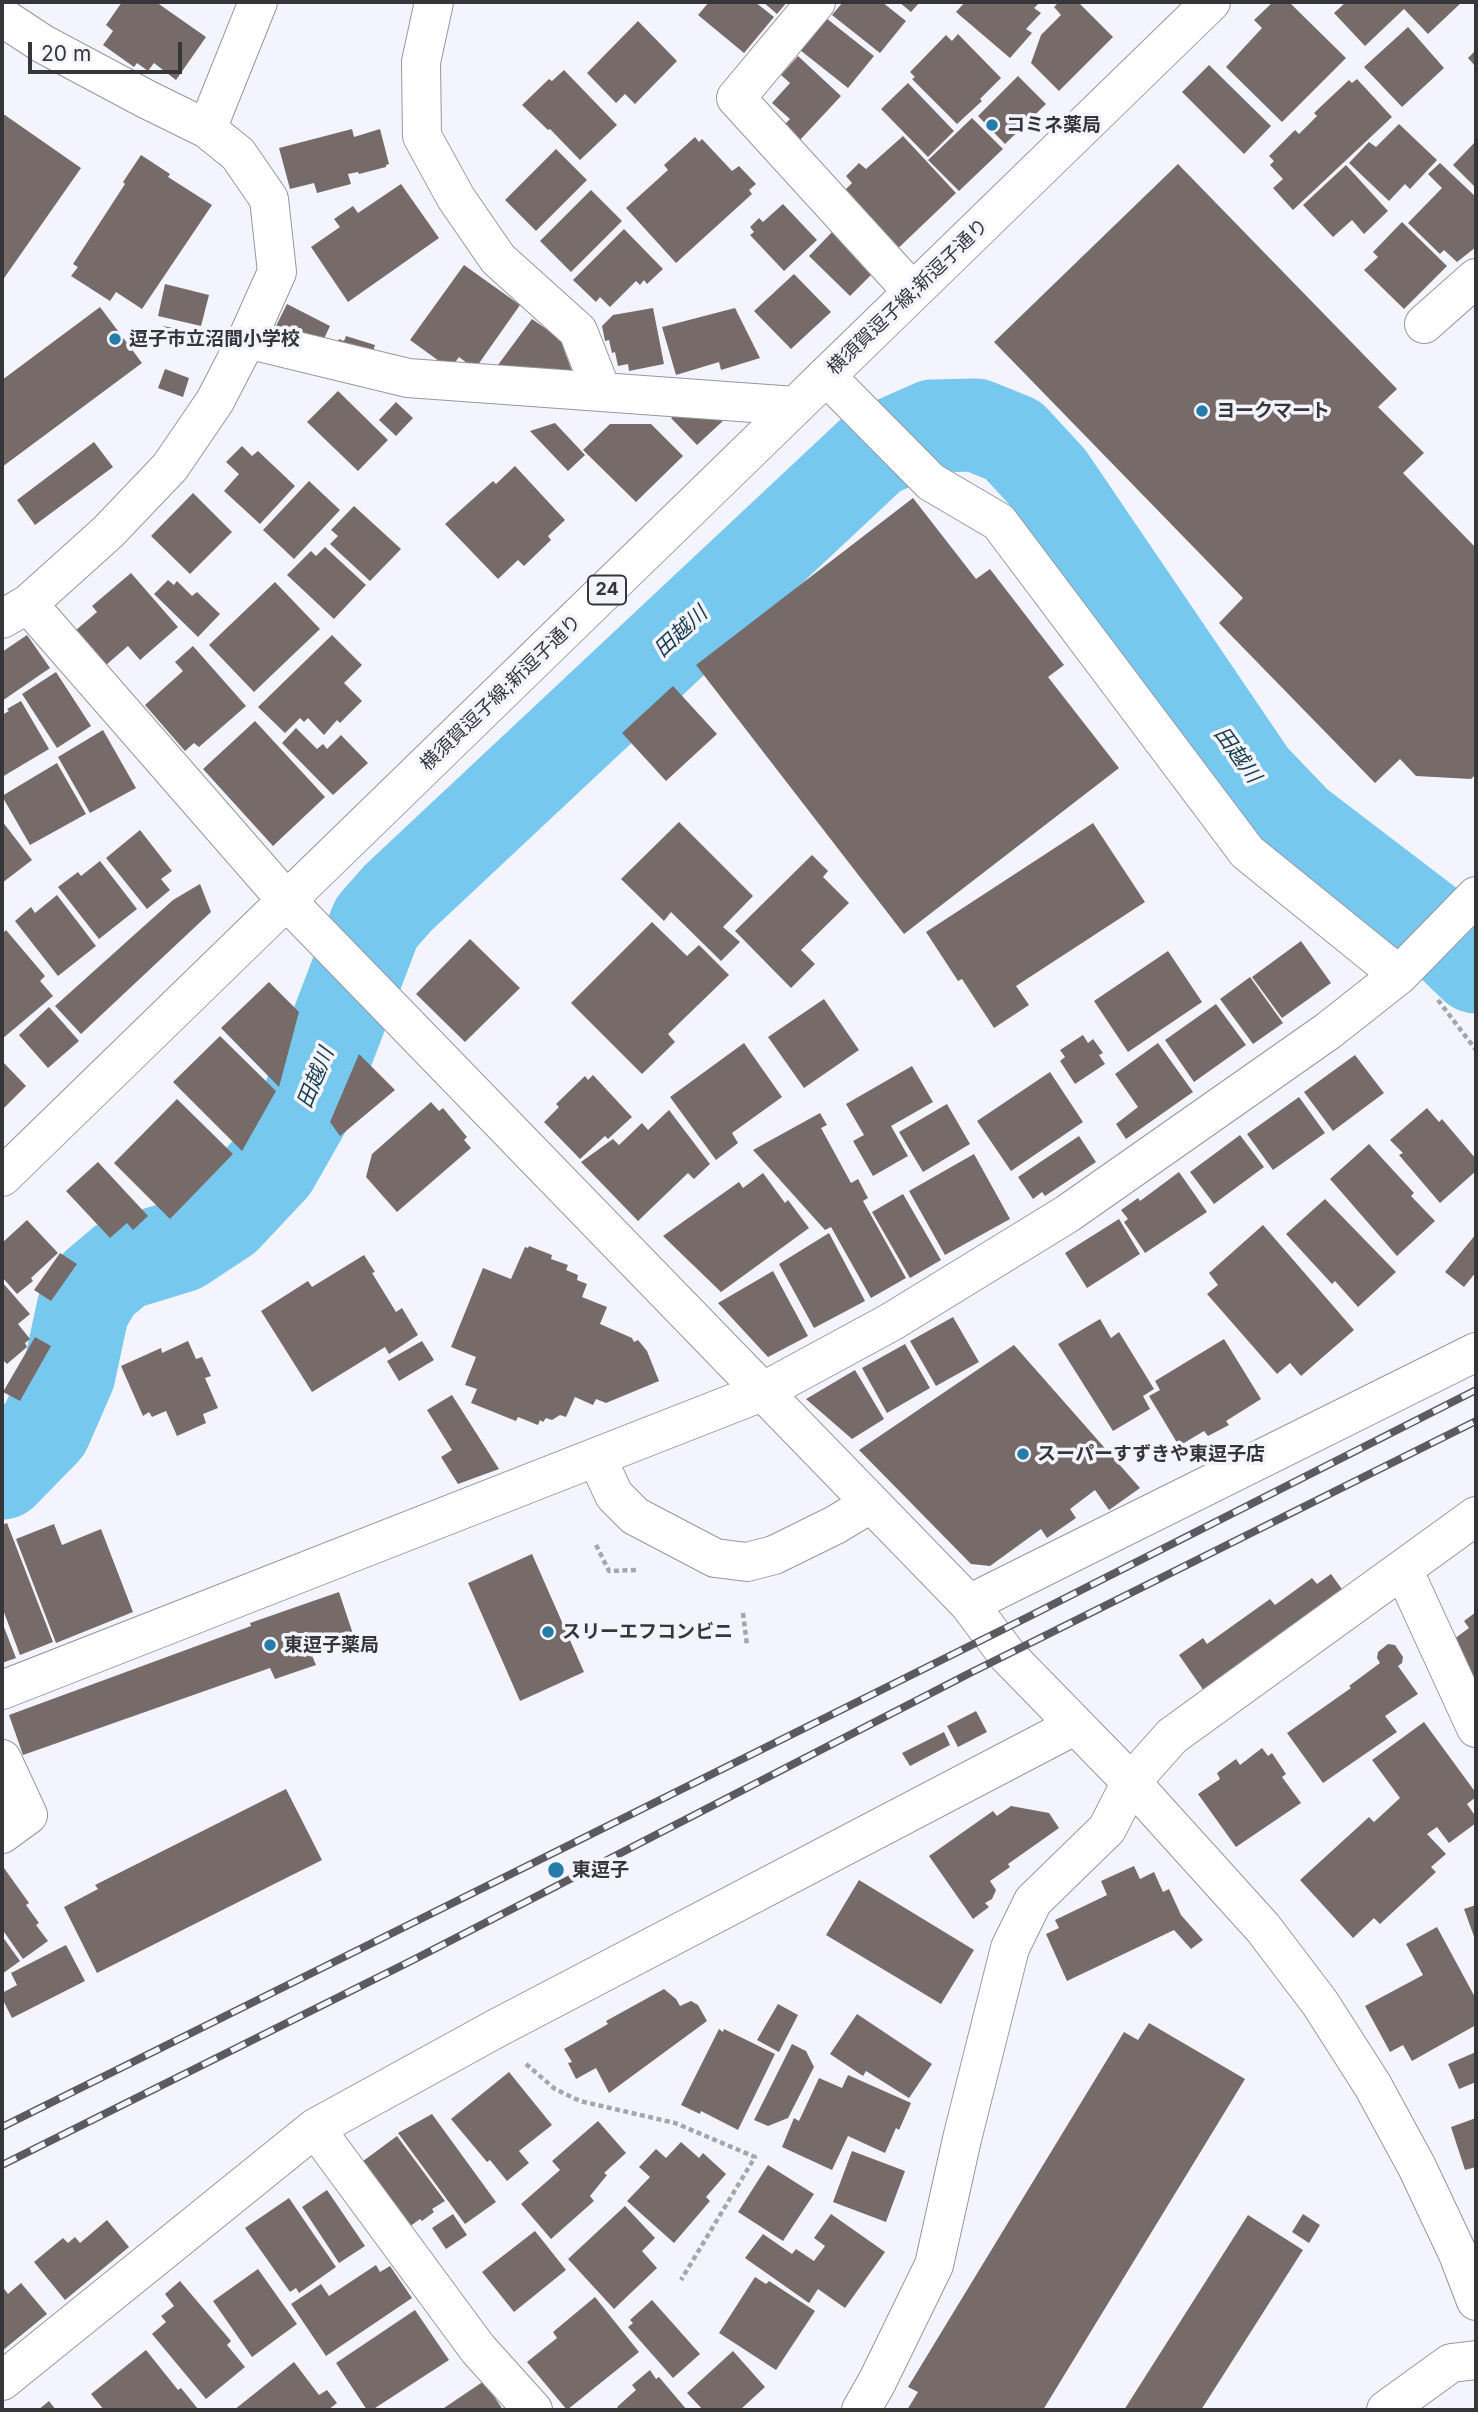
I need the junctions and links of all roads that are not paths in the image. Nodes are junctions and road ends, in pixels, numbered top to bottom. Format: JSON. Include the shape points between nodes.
{"nodes":[{"id":1,"x":258,"y":2,"type":"edge"},
{"id":2,"x":434,"y":2,"type":"edge"},
{"id":3,"x":816,"y":2,"type":"edge"},
{"id":4,"x":1211,"y":2,"type":"edge"},
{"id":5,"x":4,"y":12,"type":"edge"},
{"id":6,"x":207,"y":129,"type":"junction"},
{"id":7,"x":1476,"y":278,"type":"edge"},
{"id":8,"x":912,"y":291,"type":"junction"},
{"id":9,"x":1424,"y":324,"type":"dead end"},
{"id":10,"x":247,"y":339,"type":"junction"},
{"id":11,"x":826,"y":376,"type":"junction"},
{"id":12,"x":603,"y":391,"type":"junction"},
{"id":13,"x":795,"y":406,"type":"junction"},
{"id":14,"x":15,"y":612,"type":"edge"},
{"id":15,"x":287,"y":901,"type":"junction"},
{"id":16,"x":1468,"y":904,"type":"edge"},
{"id":17,"x":1406,"y":968,"type":"junction"},
{"id":18,"x":2,"y":1177,"type":"edge"},
{"id":19,"x":1476,"y":1352,"type":"edge"},
{"id":20,"x":762,"y":1392,"type":"junction"},
{"id":21,"x":597,"y":1458,"type":"junction"},
{"id":22,"x":870,"y":1504,"type":"junction"},
{"id":23,"x":1476,"y":1516,"type":"edge"},
{"id":24,"x":1403,"y":1569,"type":"junction"},
{"id":25,"x":969,"y":1604,"type":"junction"},
{"id":26,"x":2,"y":1689,"type":"edge"},
{"id":27,"x":1074,"y":1726,"type":"junction"},
{"id":28,"x":1476,"y":1728,"type":"edge"},
{"id":29,"x":2,"y":1759,"type":"edge"},
{"id":30,"x":1131,"y":1782,"type":"junction"},
{"id":31,"x":2,"y":1834,"type":"edge"},
{"id":32,"x":315,"y":2128,"type":"junction"},
{"id":33,"x":1476,"y":2301,"type":"edge"},
{"id":34,"x":1476,"y":2360,"type":"edge"},
{"id":35,"x":2,"y":2381,"type":"edge"},
{"id":36,"x":533,"y":2410,"type":"edge"},
{"id":37,"x":861,"y":2410,"type":"edge"},
{"id":38,"x":1385,"y":2410,"type":"edge"}],
"edges":[{"from":1,"to":6,"type":"street"},
{"from":2,"to":12,"type":"street","via":[[421,62],[422,136],[456,198],[498,259],[578,331]]},
{"from":3,"to":8,"type":"street","via":[[736,98]]},
{"from":4,"to":8,"type":"street","name":"横須賀逗子線;新逗子通り","number":"24"},
{"from":5,"to":6,"type":"street","via":[[43,44]]},
{"from":6,"to":10,"type":"street","via":[[238,154],[269,199],[277,272]]},
{"from":7,"to":9,"type":"street"},
{"from":8,"to":11,"type":"street","name":"横須賀逗子線;新逗子通り","number":"24"},
{"from":10,"to":12,"type":"street","via":[[408,378]]},
{"from":10,"to":14,"type":"street","via":[[215,401],[170,467],[107,532]]},
{"from":11,"to":13,"type":"street","name":"横須賀逗子線;新逗子通り","number":"24"},
{"from":11,"to":17,"type":"street","via":[[931,482],[999,522],[1247,852]]},
{"from":12,"to":13,"type":"street"},
{"from":13,"to":15,"type":"street","name":"横須賀逗子線;新逗子通り","number":"24"},
{"from":14,"to":15,"type":"street"},
{"from":15,"to":18,"type":"street","name":"横須賀逗子線;新逗子通り","number":"24"},
{"from":15,"to":20,"type":"street"},
{"from":16,"to":17,"type":"street"},
{"from":17,"to":20,"type":"street","via":[[1328,1031],[1067,1214],[891,1322]]},
{"from":19,"to":25,"type":"street"},
{"from":20,"to":21,"type":"street"},
{"from":20,"to":22,"type":"street"},
{"from":21,"to":22,"type":"street","via":[[614,1495],[635,1516],[715,1559],[747,1562],[774,1555]]},
{"from":21,"to":26,"type":"street"},
{"from":22,"to":25,"type":"street"},
{"from":23,"to":24,"type":"street"},
{"from":24,"to":28,"type":"street"},
{"from":24,"to":30,"type":"street","via":[[1172,1736]]},
{"from":25,"to":27,"type":"street","via":[[1008,1656]]},
{"from":27,"to":30,"type":"street"},
{"from":27,"to":32,"type":"street","via":[[496,2028]]},
{"from":29,"to":31,"type":"street","via":[[28,1815]]},
{"from":30,"to":33,"type":"street","via":[[1263,1928],[1320,2003],[1417,2167]]},
{"from":30,"to":37,"type":"street","via":[[1107,1829],[1033,1901],[1010,1948],[934,2265]]},
{"from":32,"to":35,"type":"street"},
{"from":32,"to":36,"type":"street","via":[[478,2349]]},
{"from":34,"to":38,"type":"street","via":[[1451,2363]]}]}
